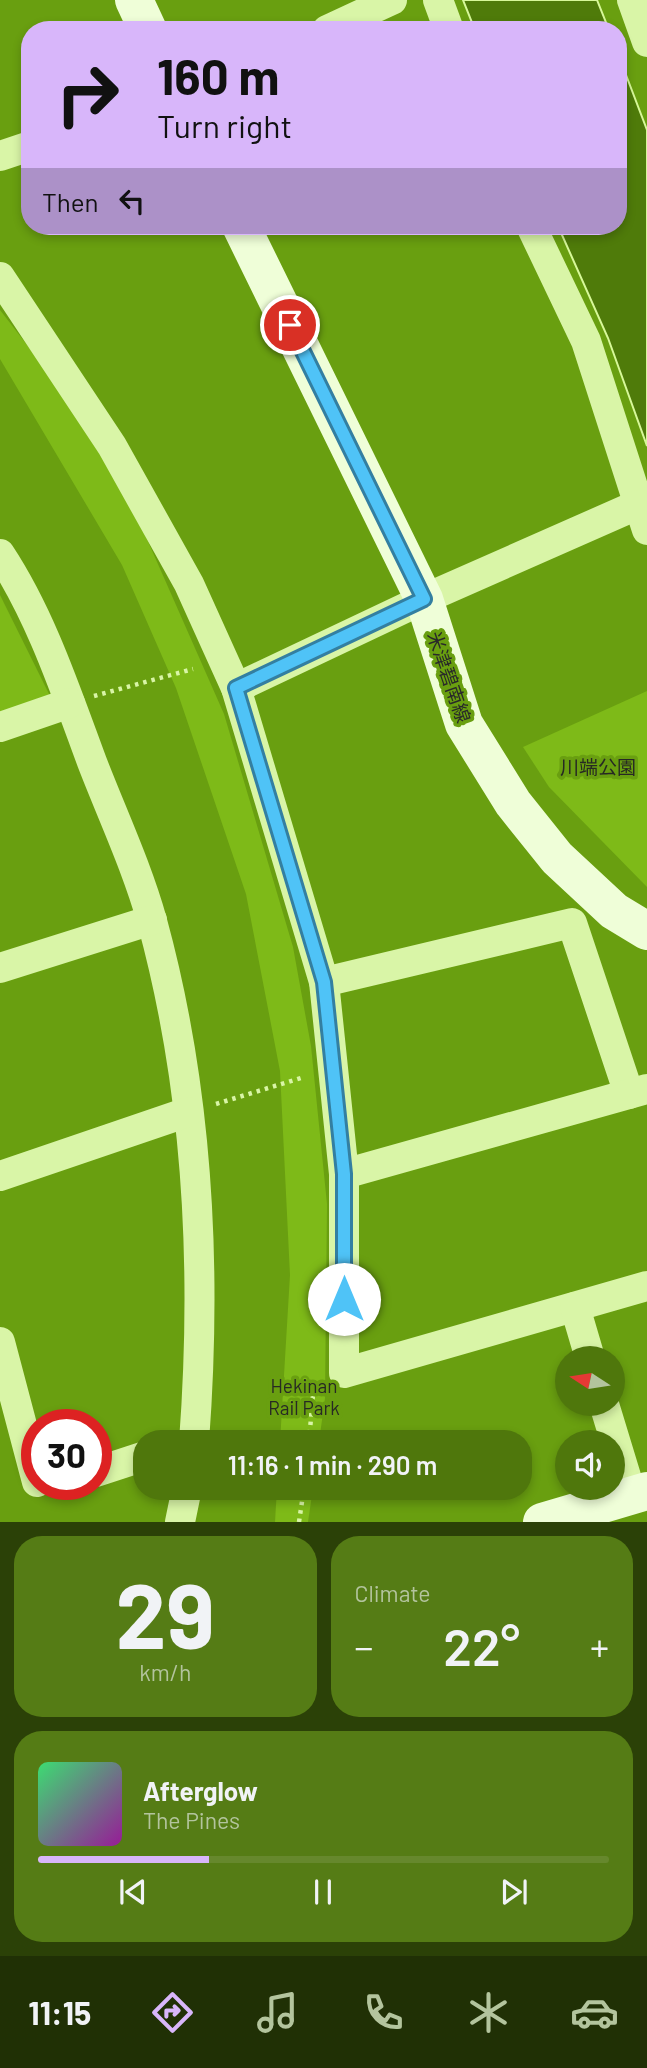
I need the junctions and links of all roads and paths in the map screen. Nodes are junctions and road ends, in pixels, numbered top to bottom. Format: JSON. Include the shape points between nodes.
{"nodes":[{"id":1,"x":134,"y":0,"type":"edge"},
{"id":2,"x":392,"y":0,"type":"edge"},
{"id":3,"x":438,"y":0,"type":"edge"},
{"id":4,"x":632,"y":0,"type":"edge"},
{"id":5,"x":144,"y":21,"type":"edge"},
{"id":6,"x":346,"y":21,"type":"edge"},
{"id":7,"x":446,"y":21,"type":"edge"},
{"id":8,"x":647,"y":42,"type":"edge"},
{"id":9,"x":21,"y":149,"type":"edge"},
{"id":10,"x":0,"y":156,"type":"edge"},
{"id":11,"x":245,"y":235,"type":"edge"},
{"id":12,"x":535,"y":235,"type":"edge"},
{"id":13,"x":0,"y":277,"type":"edge"},
{"id":14,"x":642,"y":518,"type":"edge"},
{"id":15,"x":4,"y":567,"type":"edge"},
{"id":16,"x":424,"y":599,"type":"junction"},
{"id":17,"x":193,"y":668,"type":"dead end"},
{"id":18,"x":236,"y":688,"type":"junction"},
{"id":19,"x":70,"y":703,"type":"junction"},
{"id":20,"x":0,"y":727,"type":"edge"},
{"id":21,"x":152,"y":920,"type":"junction"},
{"id":22,"x":647,"y":931,"type":"edge"},
{"id":23,"x":0,"y":968,"type":"edge"},
{"id":24,"x":324,"y":982,"type":"junction"},
{"id":25,"x":304,"y":1077,"type":"dead end"},
{"id":26,"x":638,"y":1091,"type":"edge"},
{"id":27,"x":188,"y":1112,"type":"junction"},
{"id":28,"x":344,"y":1174,"type":"junction"},
{"id":29,"x":0,"y":1176,"type":"edge"},
{"id":30,"x":647,"y":1286,"type":"edge"},
{"id":31,"x":575,"y":1307,"type":"junction"},
{"id":32,"x":0,"y":1342,"type":"edge"},
{"id":33,"x":586,"y":1346,"type":"edge"},
{"id":34,"x":314,"y":1382,"type":"dead end"},
{"id":35,"x":608,"y":1416,"type":"edge"},
{"id":36,"x":21,"y":1422,"type":"edge"},
{"id":37,"x":193,"y":1430,"type":"edge"},
{"id":38,"x":310,"y":1430,"type":"edge"},
{"id":39,"x":133,"y":1460,"type":"edge"},
{"id":40,"x":112,"y":1467,"type":"edge"},
{"id":41,"x":185,"y":1500,"type":"edge"},
{"id":42,"x":302,"y":1500,"type":"edge"},
{"id":43,"x":638,"y":1503,"type":"edge"},
{"id":44,"x":180,"y":1522,"type":"edge"},
{"id":45,"x":299,"y":1522,"type":"edge"},
{"id":46,"x":542,"y":1522,"type":"edge"}],
"edges":[{"from":1,"to":5,"type":"main road"},
{"from":2,"to":6,"type":"street"},
{"from":3,"to":7,"type":"street"},
{"from":4,"to":8,"type":"street"},
{"from":9,"to":10,"type":"street"},
{"from":11,"to":16,"type":"main road","name":"米津碧南線"},
{"from":12,"to":14,"type":"street","via":[[586,341]]},
{"from":13,"to":18,"type":"street","via":[[112,446],[189,583]]},
{"from":14,"to":16,"type":"street"},
{"from":15,"to":19,"type":"street"},
{"from":16,"to":18,"type":"street"},
{"from":16,"to":22,"type":"main road","name":"米津碧南線","via":[[464,724],[513,803],[557,858],[614,911]]},
{"from":17,"to":19,"type":"path"},
{"from":18,"to":24,"type":"street"},
{"from":19,"to":20,"type":"street"},
{"from":19,"to":21,"type":"street"},
{"from":21,"to":23,"type":"street"},
{"from":21,"to":27,"type":"street","via":[[174,1013]]},
{"from":24,"to":26,"type":"street","via":[[572,923]]},
{"from":24,"to":28,"type":"street"},
{"from":25,"to":27,"type":"path"},
{"from":26,"to":28,"type":"street"},
{"from":27,"to":29,"type":"street"},
{"from":27,"to":37,"type":"street","via":[[195,1172],[199,1337]]},
{"from":28,"to":31,"type":"street","via":[[344,1373]]},
{"from":30,"to":31,"type":"street"},
{"from":31,"to":33,"type":"street"},
{"from":32,"to":36,"type":"street"},
{"from":34,"to":38,"type":"path"},
{"from":35,"to":43,"type":"street"},
{"from":39,"to":40,"type":"street"},
{"from":41,"to":44,"type":"street"},
{"from":42,"to":45,"type":"path"},
{"from":43,"to":46,"type":"main road"}]}
